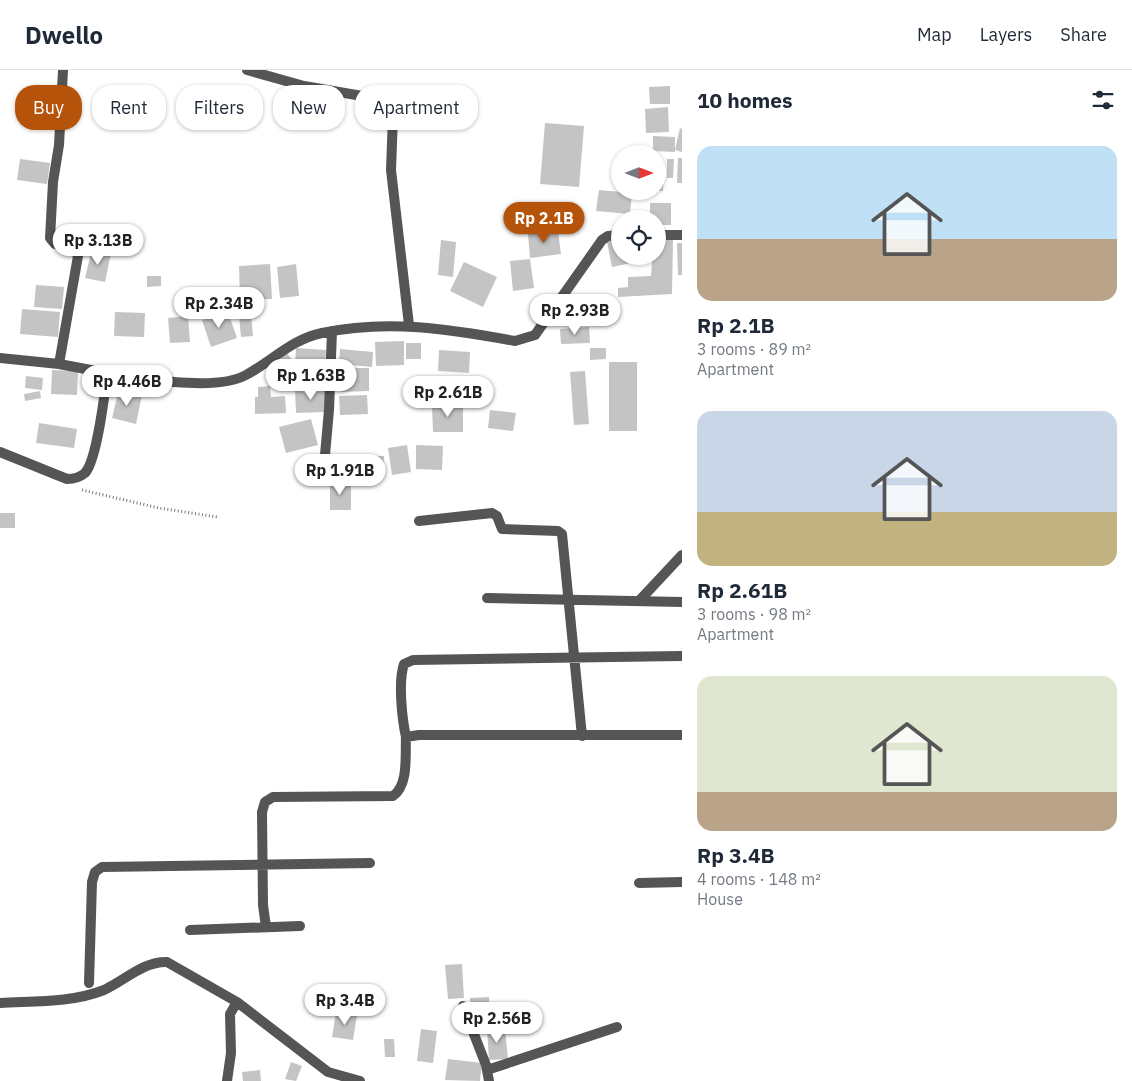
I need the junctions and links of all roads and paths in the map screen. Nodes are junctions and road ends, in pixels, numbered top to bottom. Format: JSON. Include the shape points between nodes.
{"nodes":[{"id":1,"x":63,"y":70,"type":"edge"},
{"id":2,"x":246,"y":70,"type":"edge"},
{"id":3,"x":666,"y":235,"type":"edge"},
{"id":4,"x":682,"y":235,"type":"edge"},
{"id":5,"x":611,"y":236,"type":"edge"},
{"id":6,"x":409,"y":325,"type":"junction"},
{"id":7,"x":332,"y":331,"type":"junction"},
{"id":8,"x":0,"y":358,"type":"edge"},
{"id":9,"x":59,"y":364,"type":"junction"},
{"id":10,"x":107,"y":373,"type":"junction"},
{"id":11,"x":0,"y":452,"type":"edge"},
{"id":12,"x":324,"y":466,"type":"dead end"},
{"id":13,"x":67,"y":479,"type":"junction"},
{"id":14,"x":217,"y":517,"type":"dead end"},
{"id":15,"x":419,"y":520,"type":"dead end"},
{"id":16,"x":682,"y":555,"type":"edge"},
{"id":17,"x":488,"y":598,"type":"dead end"},
{"id":18,"x":568,"y":599,"type":"junction"},
{"id":19,"x":639,"y":601,"type":"junction"},
{"id":20,"x":682,"y":602,"type":"edge"},
{"id":21,"x":682,"y":656,"type":"edge"},
{"id":22,"x":573,"y":657,"type":"junction"},
{"id":23,"x":682,"y":735,"type":"edge"},
{"id":24,"x":582,"y":736,"type":"junction"},
{"id":25,"x":406,"y":737,"type":"junction"},
{"id":26,"x":370,"y":863,"type":"dead end"},
{"id":27,"x":263,"y":864,"type":"junction"},
{"id":28,"x":682,"y":882,"type":"edge"},
{"id":29,"x":639,"y":883,"type":"dead end"},
{"id":30,"x":300,"y":926,"type":"dead end"},
{"id":31,"x":266,"y":927,"type":"junction"},
{"id":32,"x":190,"y":930,"type":"dead end"},
{"id":33,"x":90,"y":983,"type":"dead end"},
{"id":34,"x":237,"y":1002,"type":"junction"},
{"id":35,"x":0,"y":1003,"type":"edge"},
{"id":36,"x":463,"y":1006,"type":"dead end"},
{"id":37,"x":616,"y":1027,"type":"dead end"},
{"id":38,"x":488,"y":1070,"type":"junction"},
{"id":39,"x":227,"y":1081,"type":"edge"},
{"id":40,"x":360,"y":1081,"type":"edge"},
{"id":41,"x":489,"y":1081,"type":"edge"}],
"edges":[{"from":1,"to":9,"type":"street","via":[[60,145],[53,182],[50,238],[55,244],[74,249],[78,256]]},
{"from":2,"to":6,"type":"street","via":[[304,86],[381,100],[389,107],[392,116],[391,170]]},
{"from":3,"to":4,"type":"street"},
{"from":5,"to":6,"type":"street","via":[[602,240],[535,335],[515,341]]},
{"from":6,"to":7,"type":"street"},
{"from":7,"to":10,"type":"street","via":[[302,339],[238,380],[200,384]]},
{"from":7,"to":12,"type":"street","via":[[330,410]]},
{"from":8,"to":9,"type":"street"},
{"from":9,"to":10,"type":"street"},
{"from":10,"to":13,"type":"street","via":[[105,403],[90,464],[86,472],[76,479]]},
{"from":11,"to":13,"type":"street"},
{"from":13,"to":14,"type":"path","via":[[85,492]]},
{"from":15,"to":18,"type":"street","via":[[492,513],[502,529],[558,531],[562,534]]},
{"from":16,"to":19,"type":"street"},
{"from":17,"to":18,"type":"street"},
{"from":18,"to":19,"type":"street"},
{"from":18,"to":22,"type":"street"},
{"from":19,"to":20,"type":"street"},
{"from":21,"to":22,"type":"street"},
{"from":22,"to":24,"type":"street"},
{"from":22,"to":25,"type":"street","via":[[413,660],[404,664],[401,672]]},
{"from":23,"to":24,"type":"street"},
{"from":24,"to":25,"type":"street","via":[[419,734]]},
{"from":25,"to":27,"type":"street","via":[[403,783],[393,796],[273,796],[265,802],[262,812]]},
{"from":26,"to":27,"type":"street"},
{"from":27,"to":31,"type":"street"},
{"from":27,"to":33,"type":"street","via":[[102,867],[95,872],[92,882]]},
{"from":28,"to":29,"type":"street"},
{"from":30,"to":31,"type":"street"},
{"from":31,"to":32,"type":"street"},
{"from":34,"to":35,"type":"street","via":[[166,962],[155,962],[104,990],[89,994],[49,1001]]},
{"from":34,"to":39,"type":"street","via":[[230,1014],[232,1053]]},
{"from":34,"to":40,"type":"street","via":[[328,1072]]},
{"from":36,"to":38,"type":"street"},
{"from":37,"to":38,"type":"street"},
{"from":38,"to":41,"type":"street"}]}
